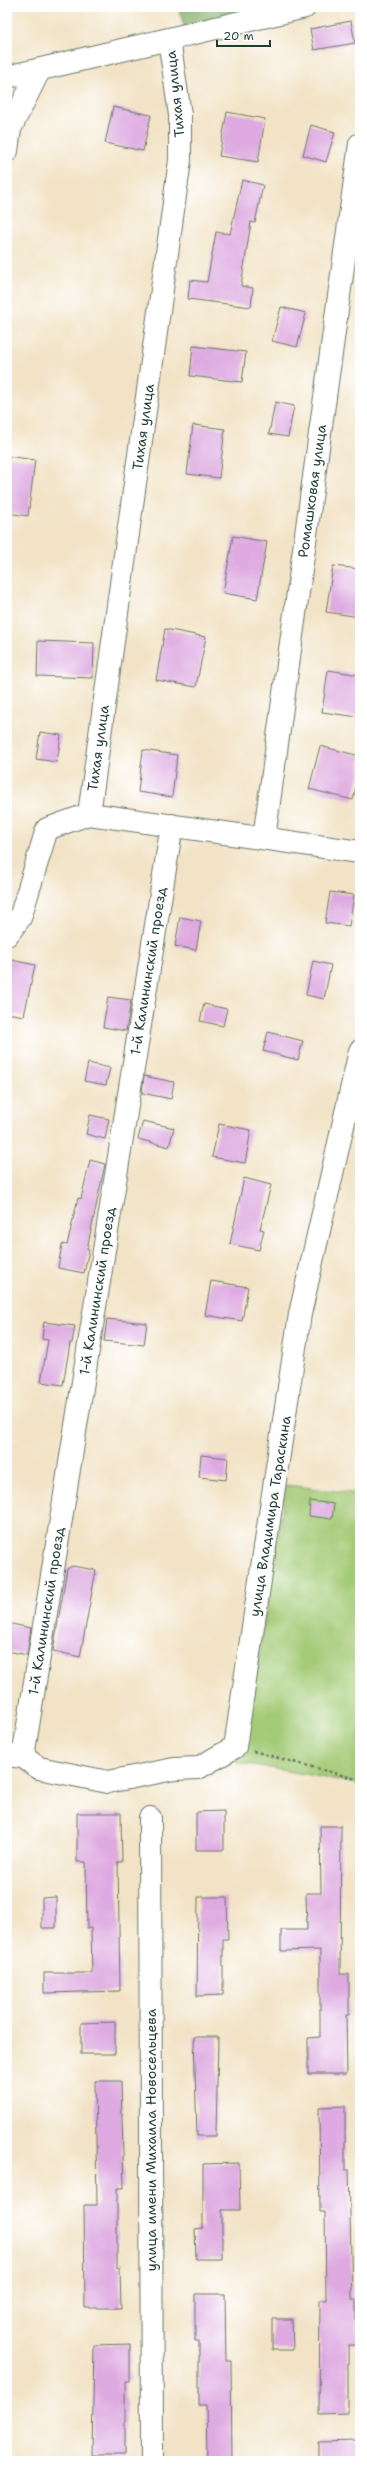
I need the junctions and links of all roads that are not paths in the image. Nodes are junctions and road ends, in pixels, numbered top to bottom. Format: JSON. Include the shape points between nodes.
{"nodes":[{"id":1,"x":305,"y":7,"type":"edge"},
{"id":2,"x":169,"y":39,"type":"junction"},
{"id":3,"x":40,"y":69,"type":"junction"},
{"id":4,"x":7,"y":77,"type":"edge"},
{"id":5,"x":360,"y":144,"type":"edge"},
{"id":6,"x":7,"y":151,"type":"edge"},
{"id":7,"x":89,"y":814,"type":"junction"},
{"id":8,"x":172,"y":825,"type":"junction"},
{"id":9,"x":264,"y":838,"type":"junction"},
{"id":10,"x":360,"y":852,"type":"edge"},
{"id":11,"x":7,"y":935,"type":"edge"},
{"id":12,"x":360,"y":1051,"type":"edge"},
{"id":13,"x":15,"y":1756,"type":"edge"},
{"id":14,"x":150,"y":1818,"type":"dead end"},
{"id":15,"x":152,"y":2461,"type":"edge"}],
"edges":[{"from":1,"to":2,"type":"street"},
{"from":2,"to":3,"type":"street"},
{"from":2,"to":7,"type":"street","name":"Тихая улица","via":[[180,115],[180,160]]},
{"from":3,"to":4,"type":"street"},
{"from":3,"to":6,"type":"street","via":[[10,128]]},
{"from":5,"to":9,"type":"street","name":"Ромашковая улица"},
{"from":7,"to":8,"type":"street"},
{"from":7,"to":11,"type":"street","via":[[47,829],[20,918]]},
{"from":8,"to":9,"type":"street"},
{"from":8,"to":13,"type":"street","name":"1-й Калининский проезд"},
{"from":9,"to":10,"type":"street"},
{"from":12,"to":13,"type":"street","name":"улица Владимира Тараскина","via":[[300,1314],[235,1747],[198,1768],[174,1769],[108,1782],[39,1768]]},
{"from":14,"to":15,"type":"street","name":"улица имени Михаила Новосельцева"}]}
